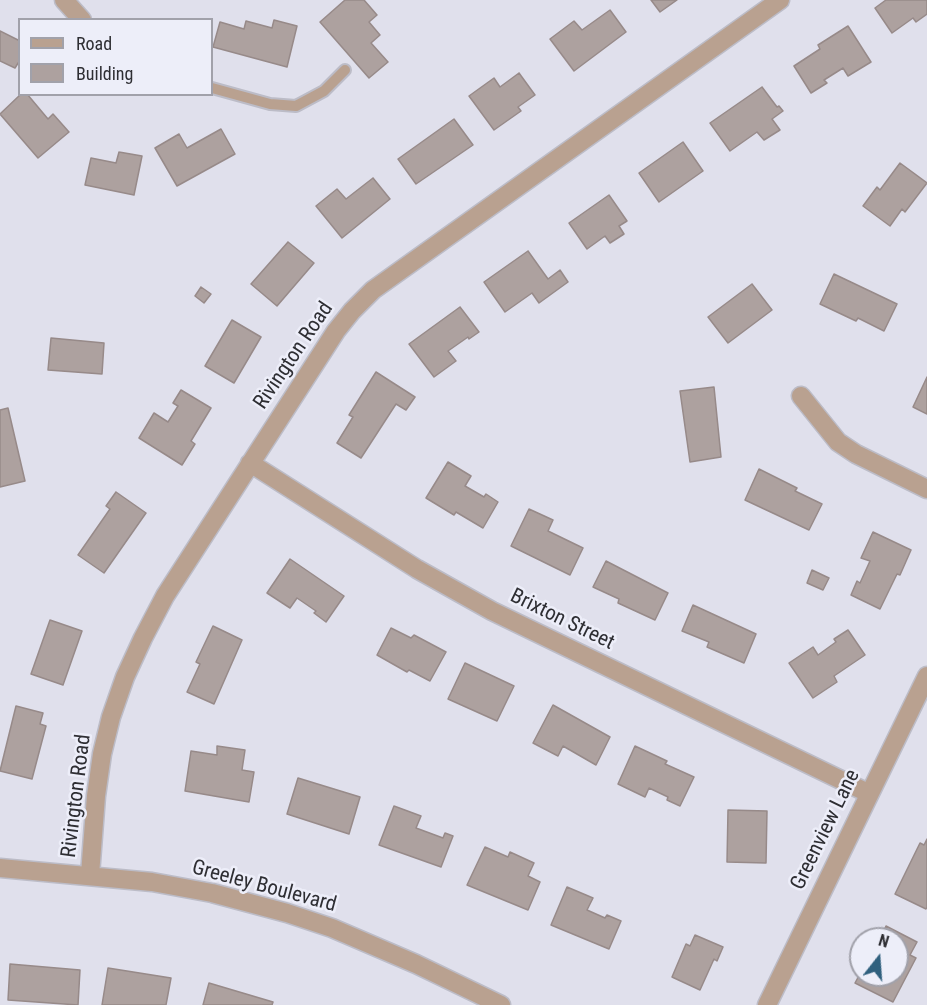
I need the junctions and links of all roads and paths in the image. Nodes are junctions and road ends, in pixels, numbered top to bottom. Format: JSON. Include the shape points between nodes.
{"nodes":[{"id":1,"x":64,"y":0,"type":"edge"},
{"id":2,"x":780,"y":0,"type":"edge"},
{"id":3,"x":80,"y":18,"type":"edge"},
{"id":4,"x":345,"y":70,"type":"dead end"},
{"id":5,"x":213,"y":88,"type":"edge"},
{"id":6,"x":801,"y":396,"type":"dead end"},
{"id":7,"x":250,"y":463,"type":"junction"},
{"id":8,"x":927,"y":489,"type":"edge"},
{"id":9,"x":927,"y":676,"type":"edge"},
{"id":10,"x":868,"y":793,"type":"junction"},
{"id":11,"x":0,"y":868,"type":"edge"},
{"id":12,"x":90,"y":875,"type":"junction"},
{"id":13,"x":501,"y":1005,"type":"edge"},
{"id":14,"x":767,"y":1005,"type":"edge"}],
"edges":[{"from":1,"to":3,"type":"street"},
{"from":2,"to":7,"type":"street","name":"Rivington Road","via":[[373,290],[336,331]]},
{"from":4,"to":5,"type":"lane","via":[[324,91],[296,106],[270,104]]},
{"from":6,"to":8,"type":"street","via":[[838,442]]},
{"from":7,"to":10,"type":"street","name":"Brixton Street","via":[[417,569],[492,611]]},
{"from":7,"to":12,"type":"street","name":"Rivington Road","via":[[165,596],[125,677],[102,754]]},
{"from":9,"to":10,"type":"street","name":"Greenview Lane"},
{"from":10,"to":14,"type":"street","name":"Greenview Lane"},
{"from":11,"to":12,"type":"street","name":"Greeley Boulevard"},
{"from":12,"to":13,"type":"street","name":"Greeley Boulevard","via":[[202,891],[287,913],[343,932]]}]}
